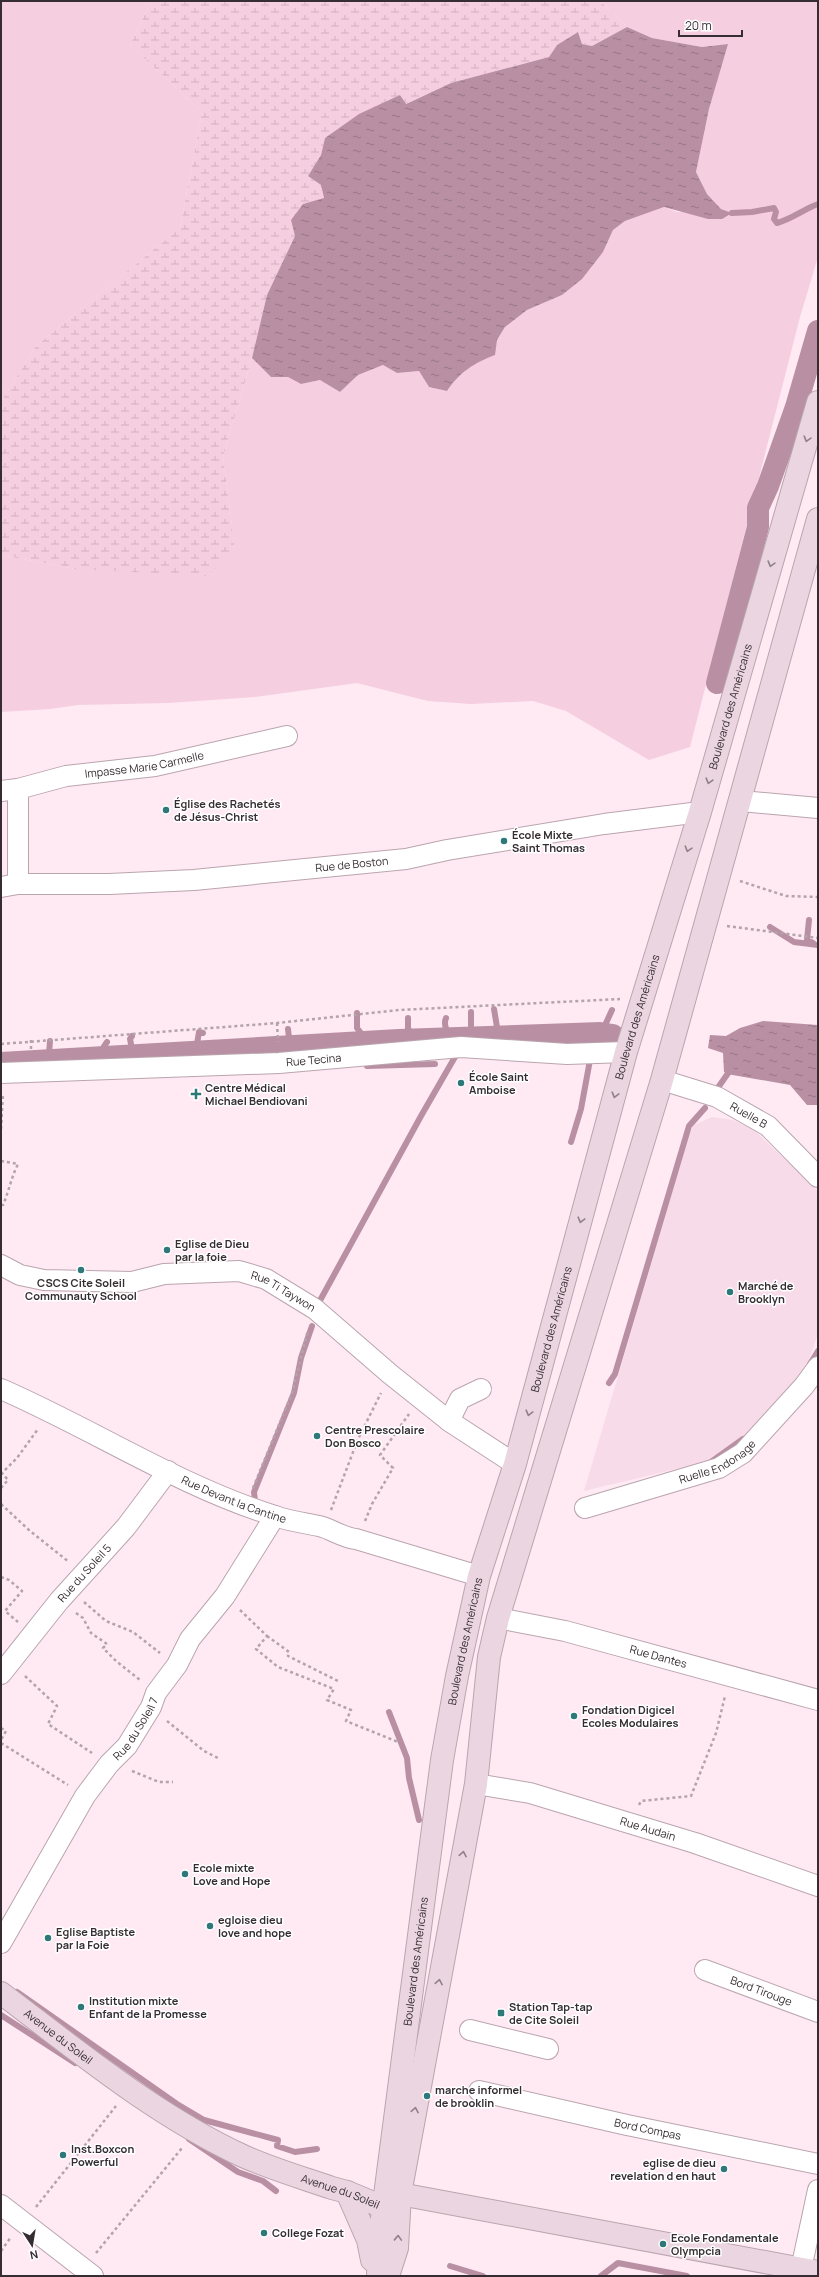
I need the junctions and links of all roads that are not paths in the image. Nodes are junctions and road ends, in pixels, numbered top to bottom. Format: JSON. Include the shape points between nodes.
{"nodes":[{"id":1,"x":818,"y":402,"type":"edge"},
{"id":2,"x":818,"y":519,"type":"edge"},
{"id":3,"x":815,"y":543,"type":"edge"},
{"id":4,"x":287,"y":736,"type":"dead end"},
{"id":5,"x":9,"y":790,"type":"edge"},
{"id":6,"x":740,"y":801,"type":"junction"},
{"id":7,"x":818,"y":808,"type":"edge"},
{"id":8,"x":700,"y":812,"type":"junction"},
{"id":9,"x":10,"y":886,"type":"edge"},
{"id":10,"x":626,"y":1052,"type":"junction"},
{"id":11,"x":2,"y":1073,"type":"edge"},
{"id":12,"x":662,"y":1080,"type":"junction"},
{"id":13,"x":818,"y":1177,"type":"edge"},
{"id":14,"x":1,"y":1265,"type":"edge"},
{"id":15,"x":818,"y":1367,"type":"edge"},
{"id":16,"x":1,"y":1389,"type":"edge"},
{"id":17,"x":481,"y":1390,"type":"dead end"},
{"id":18,"x":449,"y":1421,"type":"junction"},
{"id":19,"x":515,"y":1464,"type":"junction"},
{"id":20,"x":168,"y":1471,"type":"junction"},
{"id":21,"x":585,"y":1508,"type":"dead end"},
{"id":22,"x":275,"y":1516,"type":"junction"},
{"id":23,"x":479,"y":1576,"type":"junction"},
{"id":24,"x":498,"y":1618,"type":"junction"},
{"id":25,"x":5,"y":1669,"type":"edge"},
{"id":26,"x":818,"y":1700,"type":"edge"},
{"id":27,"x":476,"y":1784,"type":"junction"},
{"id":28,"x":818,"y":1886,"type":"edge"},
{"id":29,"x":1,"y":1943,"type":"edge"},
{"id":30,"x":705,"y":1970,"type":"dead end"},
{"id":31,"x":1,"y":1993,"type":"edge"},
{"id":32,"x":818,"y":2012,"type":"edge"},
{"id":33,"x":470,"y":2030,"type":"dead end"},
{"id":34,"x":548,"y":2049,"type":"dead end"},
{"id":35,"x":479,"y":2091,"type":"dead end"},
{"id":36,"x":818,"y":2164,"type":"edge"},
{"id":37,"x":818,"y":2190,"type":"edge"},
{"id":38,"x":347,"y":2192,"type":"junction"},
{"id":39,"x":392,"y":2200,"type":"junction"},
{"id":40,"x":1,"y":2205,"type":"edge"},
{"id":41,"x":809,"y":2270,"type":"edge"},
{"id":42,"x":88,"y":2273,"type":"edge"},
{"id":43,"x":377,"y":2276,"type":"edge"},
{"id":44,"x":388,"y":2276,"type":"edge"}],
"edges":[{"from":1,"to":8,"type":"main road","name":"Boulevard des Américains","one_way":true},
{"from":2,"to":3,"type":"main road","name":"Boulevard des Américains"},
{"from":3,"to":6,"type":"main road","name":"Boulevard des Américains"},
{"from":4,"to":5,"type":"street","name":"Impasse Marie Carmelle","via":[[155,766],[66,776]]},
{"from":5,"to":9,"type":"street"},
{"from":6,"to":7,"type":"street"},
{"from":6,"to":12,"type":"main road","name":"Boulevard des Américains"},
{"from":8,"to":9,"type":"street","name":"Rue de Boston","via":[[604,824],[406,859],[194,880]]},
{"from":8,"to":10,"type":"main road","name":"Boulevard des Américains","one_way":true},
{"from":10,"to":11,"type":"street","name":"Rue Tecina","via":[[567,1054],[461,1047],[279,1063]]},
{"from":10,"to":19,"type":"main road","name":"Boulevard des Américains","one_way":true},
{"from":12,"to":13,"type":"street","name":"Ruelle B","via":[[717,1098],[768,1126]]},
{"from":12,"to":24,"type":"main road","name":"Boulevard des Américains"},
{"from":14,"to":18,"type":"street","name":"Rue Ti Taywon","via":[[20,1275],[44,1280],[132,1282],[164,1274],[239,1271],[266,1279],[315,1309]]},
{"from":15,"to":21,"type":"street","name":"Ruelle Endonage","via":[[743,1453],[719,1468]]},
{"from":16,"to":20,"type":"street","name":"Rue Devant la Cantine","via":[[52,1411]]},
{"from":17,"to":18,"type":"street","via":[[460,1399]]},
{"from":18,"to":19,"type":"street","name":"Rue Ti Taywon"},
{"from":19,"to":23,"type":"main road","name":"Boulevard des Américains"},
{"from":20,"to":22,"type":"street","name":"Rue Devant la Cantine"},
{"from":20,"to":25,"type":"street","name":"Rue du Soleil 5","via":[[126,1527],[65,1595]]},
{"from":22,"to":23,"type":"street","name":"Rue Devant la Cantine","via":[[324,1527],[349,1539]]},
{"from":22,"to":29,"type":"street","name":"Rue du Soleil 7","via":[[225,1596],[190,1639],[127,1746],[110,1763],[85,1796]]},
{"from":23,"to":39,"type":"main road","name":"Boulevard des Américains","via":[[442,1760]]},
{"from":24,"to":26,"type":"street","name":"Rue Dantes","via":[[565,1631]]},
{"from":24,"to":27,"type":"main road","name":"Boulevard des Américains","via":[[489,1657]]},
{"from":27,"to":28,"type":"street","name":"Rue Audain","via":[[530,1792],[630,1822]]},
{"from":39,"to":27,"type":"main road","name":"Boulevard des Américains","one_way":true},
{"from":30,"to":32,"type":"street","name":"Bord Tirouge"},
{"from":31,"to":38,"type":"main road","name":"Avenue du Soleil","via":[[128,2090],[197,2131],[244,2156]]},
{"from":33,"to":34,"type":"street"},
{"from":35,"to":36,"type":"street","name":"Bord Compas","via":[[627,2125]]},
{"from":37,"to":41,"type":"street"},
{"from":38,"to":39,"type":"main road","name":"Avenue du Soleil"},
{"from":38,"to":43,"type":"main road","via":[[368,2240]]},
{"from":39,"to":41,"type":"main road","name":"Avenue du Soleil"},
{"from":39,"to":43,"type":"main road","name":"Boulevard des Américains","via":[[379,2241]]},
{"from":44,"to":39,"type":"main road","name":"Boulevard des Américains","one_way":true,"via":[[398,2248]]},
{"from":40,"to":42,"type":"street"}]}
